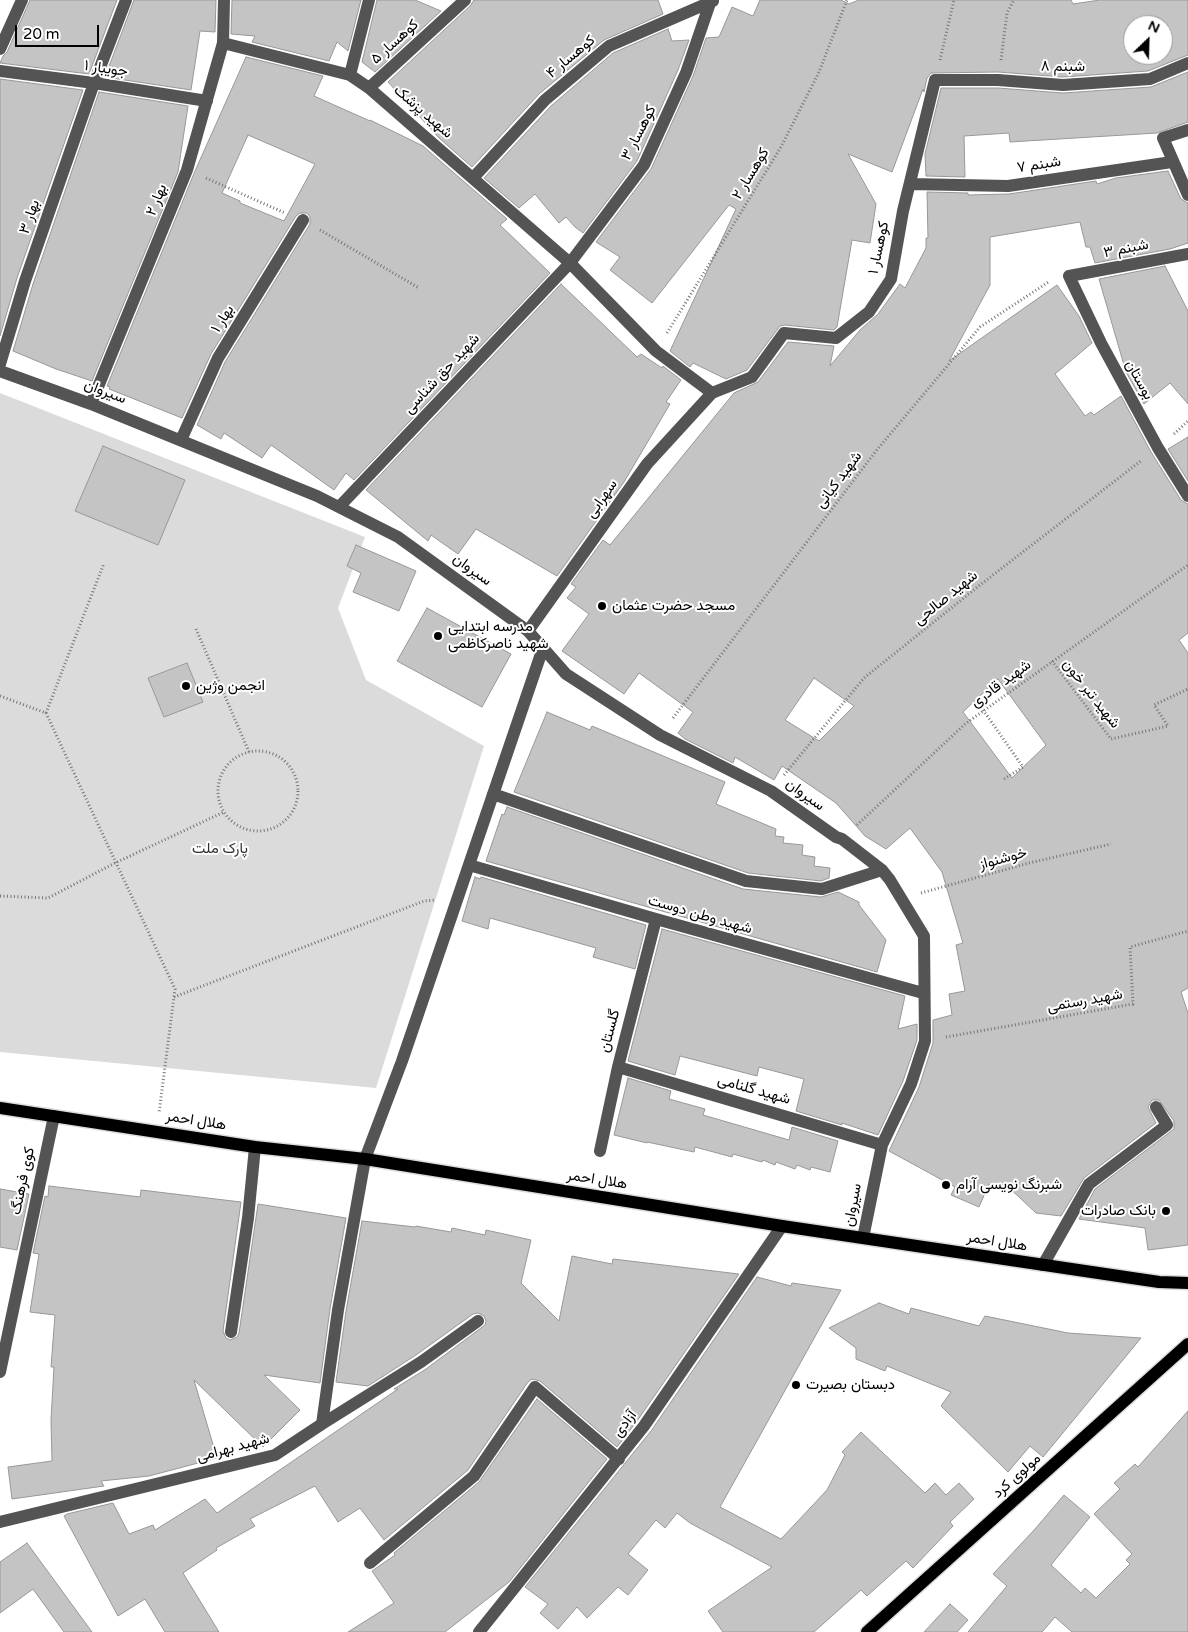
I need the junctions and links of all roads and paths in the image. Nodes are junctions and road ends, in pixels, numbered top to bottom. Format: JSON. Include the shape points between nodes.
{"nodes":[{"id":1,"x":22,"y":0,"type":"edge"},
{"id":2,"x":126,"y":0,"type":"edge"},
{"id":3,"x":224,"y":0,"type":"edge"},
{"id":4,"x":369,"y":0,"type":"edge"},
{"id":5,"x":465,"y":0,"type":"edge"},
{"id":6,"x":847,"y":0,"type":"edge"},
{"id":7,"x":954,"y":0,"type":"edge"},
{"id":8,"x":1014,"y":0,"type":"edge"},
{"id":9,"x":712,"y":2,"type":"edge"},
{"id":10,"x":223,"y":43,"type":"junction"},
{"id":11,"x":0,"y":49,"type":"edge"},
{"id":12,"x":1188,"y":64,"type":"edge"},
{"id":13,"x":0,"y":71,"type":"edge"},
{"id":14,"x":350,"y":75,"type":"junction"},
{"id":15,"x":935,"y":80,"type":"junction"},
{"id":16,"x":998,"y":80,"type":"junction"},
{"id":17,"x":94,"y":83,"type":"junction"},
{"id":18,"x":369,"y":88,"type":"junction"},
{"id":19,"x":207,"y":101,"type":"junction"},
{"id":20,"x":1188,"y":130,"type":"edge"},
{"id":21,"x":1172,"y":162,"type":"junction"},
{"id":22,"x":473,"y":178,"type":"junction"},
{"id":23,"x":910,"y":184,"type":"junction"},
{"id":24,"x":1188,"y":195,"type":"edge"},
{"id":25,"x":303,"y":220,"type":"dead end"},
{"id":26,"x":1188,"y":254,"type":"edge"},
{"id":27,"x":570,"y":263,"type":"junction"},
{"id":28,"x":1069,"y":276,"type":"junction"},
{"id":29,"x":656,"y":351,"type":"junction"},
{"id":30,"x":0,"y":364,"type":"edge"},
{"id":31,"x":0,"y":371,"type":"edge"},
{"id":32,"x":712,"y":393,"type":"junction"},
{"id":33,"x":91,"y":404,"type":"junction"},
{"id":34,"x":181,"y":440,"type":"junction"},
{"id":35,"x":1158,"y":448,"type":"junction"},
{"id":36,"x":1188,"y":496,"type":"edge"},
{"id":37,"x":339,"y":507,"type":"junction"},
{"id":38,"x":104,"y":563,"type":"dead end"},
{"id":39,"x":1188,"y":564,"type":"edge"},
{"id":40,"x":196,"y":629,"type":"dead end"},
{"id":41,"x":528,"y":631,"type":"junction"},
{"id":42,"x":543,"y":648,"type":"junction"},
{"id":43,"x":1052,"y":661,"type":"junction"},
{"id":44,"x":1188,"y":689,"type":"edge"},
{"id":45,"x":0,"y":696,"type":"edge"},
{"id":46,"x":983,"y":710,"type":"junction"},
{"id":47,"x":46,"y":713,"type":"junction"},
{"id":48,"x":660,"y":735,"type":"junction"},
{"id":49,"x":249,"y":752,"type":"junction"},
{"id":50,"x":1004,"y":780,"type":"dead end"},
{"id":51,"x":771,"y":791,"type":"junction"},
{"id":52,"x":493,"y":794,"type":"junction"},
{"id":53,"x":224,"y":812,"type":"junction"},
{"id":54,"x":842,"y":839,"type":"junction"},
{"id":55,"x":1111,"y":844,"type":"dead end"},
{"id":56,"x":115,"y":864,"type":"junction"},
{"id":57,"x":469,"y":865,"type":"junction"},
{"id":58,"x":882,"y":870,"type":"junction"},
{"id":59,"x":0,"y":896,"type":"edge"},
{"id":60,"x":457,"y":899,"type":"junction"},
{"id":61,"x":901,"y":899,"type":"junction"},
{"id":62,"x":656,"y":920,"type":"junction"},
{"id":63,"x":1188,"y":931,"type":"edge"},
{"id":64,"x":923,"y":993,"type":"junction"},
{"id":65,"x":174,"y":997,"type":"junction"},
{"id":66,"x":925,"y":1041,"type":"junction"},
{"id":67,"x":618,"y":1067,"type":"junction"},
{"id":68,"x":1156,"y":1107,"type":"dead end"},
{"id":69,"x":0,"y":1108,"type":"edge"},
{"id":70,"x":54,"y":1116,"type":"junction"},
{"id":71,"x":156,"y":1131,"type":"junction"},
{"id":72,"x":882,"y":1144,"type":"junction"},
{"id":73,"x":255,"y":1147,"type":"junction"},
{"id":74,"x":600,"y":1151,"type":"dead end"},
{"id":75,"x":365,"y":1159,"type":"junction"},
{"id":76,"x":782,"y":1226,"type":"junction"},
{"id":77,"x":863,"y":1238,"type":"junction"},
{"id":78,"x":1043,"y":1265,"type":"junction"},
{"id":79,"x":1188,"y":1283,"type":"edge"},
{"id":80,"x":478,"y":1321,"type":"dead end"},
{"id":81,"x":231,"y":1332,"type":"dead end"},
{"id":82,"x":1188,"y":1344,"type":"edge"},
{"id":83,"x":2,"y":1347,"type":"edge"},
{"id":84,"x":0,"y":1372,"type":"edge"},
{"id":85,"x":322,"y":1424,"type":"junction"},
{"id":86,"x":619,"y":1459,"type":"junction"},
{"id":87,"x":0,"y":1522,"type":"edge"},
{"id":88,"x":370,"y":1563,"type":"dead end"},
{"id":89,"x":479,"y":1632,"type":"edge"},
{"id":90,"x":867,"y":1632,"type":"edge"}],
"edges":[{"from":1,"to":11,"type":"street"},
{"from":2,"to":17,"type":"street","name":"بهار ۳"},
{"from":3,"to":10,"type":"street","name":"بهار ۲"},
{"from":4,"to":14,"type":"street"},
{"from":5,"to":18,"type":"street","name":"کوهسار ۵"},
{"from":6,"to":29,"type":"path","name":"کوهسار ۲","via":[[819,72],[781,147]]},
{"from":7,"to":15,"type":"path"},
{"from":8,"to":16,"type":"path","via":[[1007,12]]},
{"from":9,"to":22,"type":"street","name":"کوهسار ۴","via":[[610,46],[545,100]]},
{"from":9,"to":27,"type":"street","name":"کوهسار ۳","via":[[686,73],[644,164]]},
{"from":10,"to":14,"type":"street","name":"شهید پزشک"},
{"from":10,"to":19,"type":"street","name":"بهار ۲"},
{"from":12,"to":16,"type":"street","name":"شبنم ۸","via":[[1150,79],[1062,85]]},
{"from":13,"to":17,"type":"street","name":"جویبار ۱"},
{"from":14,"to":18,"type":"street","name":"شهید پزشک"},
{"from":15,"to":16,"type":"street","name":"شبنم ۸"},
{"from":15,"to":23,"type":"street","name":"کوهسار ۱"},
{"from":17,"to":19,"type":"street","name":"جویبار ۱"},
{"from":17,"to":30,"type":"street","name":"بهار ۳","via":[[25,281]]},
{"from":18,"to":22,"type":"street","name":"شهید پزشک"},
{"from":19,"to":33,"type":"street","name":"بهار ۲","via":[[187,170]]},
{"from":20,"to":21,"type":"street","via":[[1163,138]]},
{"from":21,"to":23,"type":"street","name":"شبنم ۷","via":[[1008,186]]},
{"from":21,"to":24,"type":"street"},
{"from":22,"to":27,"type":"street","name":"شهید پزشک"},
{"from":23,"to":32,"type":"street","name":"کوهسار ۱","via":[[891,279],[869,312],[836,338],[784,333],[752,377]]},
{"from":25,"to":34,"type":"street","name":"بهار ۱","via":[[218,358]]},
{"from":26,"to":28,"type":"street","name":"شبنم ۳"},
{"from":27,"to":29,"type":"street","name":"شهید پزشک"},
{"from":27,"to":37,"type":"street","name":"شهید حق شناسی"},
{"from":28,"to":35,"type":"street","name":"بوستان"},
{"from":28,"to":48,"type":"path","name":"شهید کیانی","via":[[1052,280],[980,327],[876,451]]},
{"from":29,"to":32,"type":"street","name":"شهید پزشک"},
{"from":31,"to":33,"type":"street","name":"سیروان"},
{"from":32,"to":41,"type":"street","name":"سهرابی","via":[[647,464]]},
{"from":33,"to":34,"type":"street","name":"سیروان"},
{"from":34,"to":37,"type":"street","name":"سیروان"},
{"from":35,"to":36,"type":"street","name":"بوستان"},
{"from":35,"to":51,"type":"path","name":"شهید صالحی","via":[[864,678]]},
{"from":37,"to":41,"type":"street","name":"سیروان","via":[[398,537]]},
{"from":38,"to":47,"type":"path"},
{"from":39,"to":43,"type":"path","name":"شهید قادری"},
{"from":40,"to":49,"type":"path"},
{"from":41,"to":42,"type":"street","name":"سیروان"},
{"from":42,"to":48,"type":"street","name":"سیروان","via":[[566,674]]},
{"from":42,"to":52,"type":"street"},
{"from":43,"to":44,"type":"path","name":"شهید تبر خون","via":[[1111,739],[1168,726],[1154,704]]},
{"from":43,"to":46,"type":"path","name":"شهید قادری"},
{"from":45,"to":47,"type":"path"},
{"from":46,"to":50,"type":"path","via":[[1023,767]]},
{"from":46,"to":54,"type":"path","name":"شهید قادری"},
{"from":47,"to":56,"type":"path"},
{"from":48,"to":51,"type":"street","name":"سیروان"},
{"from":49,"to":53,"type":"path","via":[[228,764],[221,775],[218,794]]},
{"from":49,"to":53,"type":"path","via":[[275,754],[287,762],[295,773],[298,800],[283,822],[271,829],[244,829]]},
{"from":51,"to":54,"type":"street","name":"سیروان","via":[[836,838]]},
{"from":52,"to":57,"type":"street"},
{"from":52,"to":58,"type":"street","via":[[746,881],[822,889]]},
{"from":53,"to":56,"type":"path"},
{"from":54,"to":58,"type":"street","name":"سیروان"},
{"from":55,"to":61,"type":"path","name":"خوشنواز"},
{"from":56,"to":59,"type":"path","via":[[48,898]]},
{"from":56,"to":65,"type":"path","via":[[174,990]]},
{"from":57,"to":60,"type":"street"},
{"from":57,"to":62,"type":"street","name":"شهید وطن دوست"},
{"from":58,"to":61,"type":"street","name":"سیروان"},
{"from":60,"to":65,"type":"path","via":[[424,901]]},
{"from":60,"to":75,"type":"street"},
{"from":61,"to":64,"type":"street","name":"سیروان","via":[[924,936]]},
{"from":62,"to":64,"type":"street","name":"شهید وطن دوست"},
{"from":62,"to":67,"type":"street","name":"گلستان"},
{"from":63,"to":66,"type":"path","name":"شهید رستمی","via":[[1130,947],[1133,1004]]},
{"from":64,"to":66,"type":"street","name":"سیروان"},
{"from":65,"to":71,"type":"path"},
{"from":66,"to":72,"type":"street","name":"سیروان","via":[[911,1084]]},
{"from":67,"to":72,"type":"street","name":"شهید گلنامی"},
{"from":67,"to":74,"type":"street","name":"گلستان"},
{"from":68,"to":78,"type":"street","via":[[1168,1125],[1089,1184]]},
{"from":69,"to":70,"type":"main road","name":"هلال احمر"},
{"from":70,"to":71,"type":"main road","name":"هلال احمر"},
{"from":70,"to":83,"type":"street","name":"کوی فرهنگ"},
{"from":71,"to":73,"type":"main road","name":"هلال احمر"},
{"from":72,"to":77,"type":"street","name":"سیروان"},
{"from":73,"to":75,"type":"main road","name":"هلال احمر"},
{"from":73,"to":81,"type":"street"},
{"from":75,"to":76,"type":"main road","name":"هلال احمر"},
{"from":75,"to":85,"type":"street"},
{"from":76,"to":77,"type":"main road","name":"هلال احمر"},
{"from":76,"to":86,"type":"street","name":"آزادی"},
{"from":77,"to":78,"type":"main road","name":"هلال احمر"},
{"from":78,"to":79,"type":"main road","name":"هلال احمر","via":[[1159,1282]]},
{"from":80,"to":85,"type":"street","name":"شهید بهرامی","via":[[422,1362]]},
{"from":82,"to":90,"type":"main road","name":"مولوی کرد"},
{"from":83,"to":84,"type":"street","name":"کوی فرهنگ"},
{"from":85,"to":87,"type":"street","name":"شهید بهرامی","via":[[275,1455]]},
{"from":86,"to":88,"type":"street","via":[[535,1387],[474,1476]]},
{"from":86,"to":89,"type":"street","name":"آزادی"}]}
